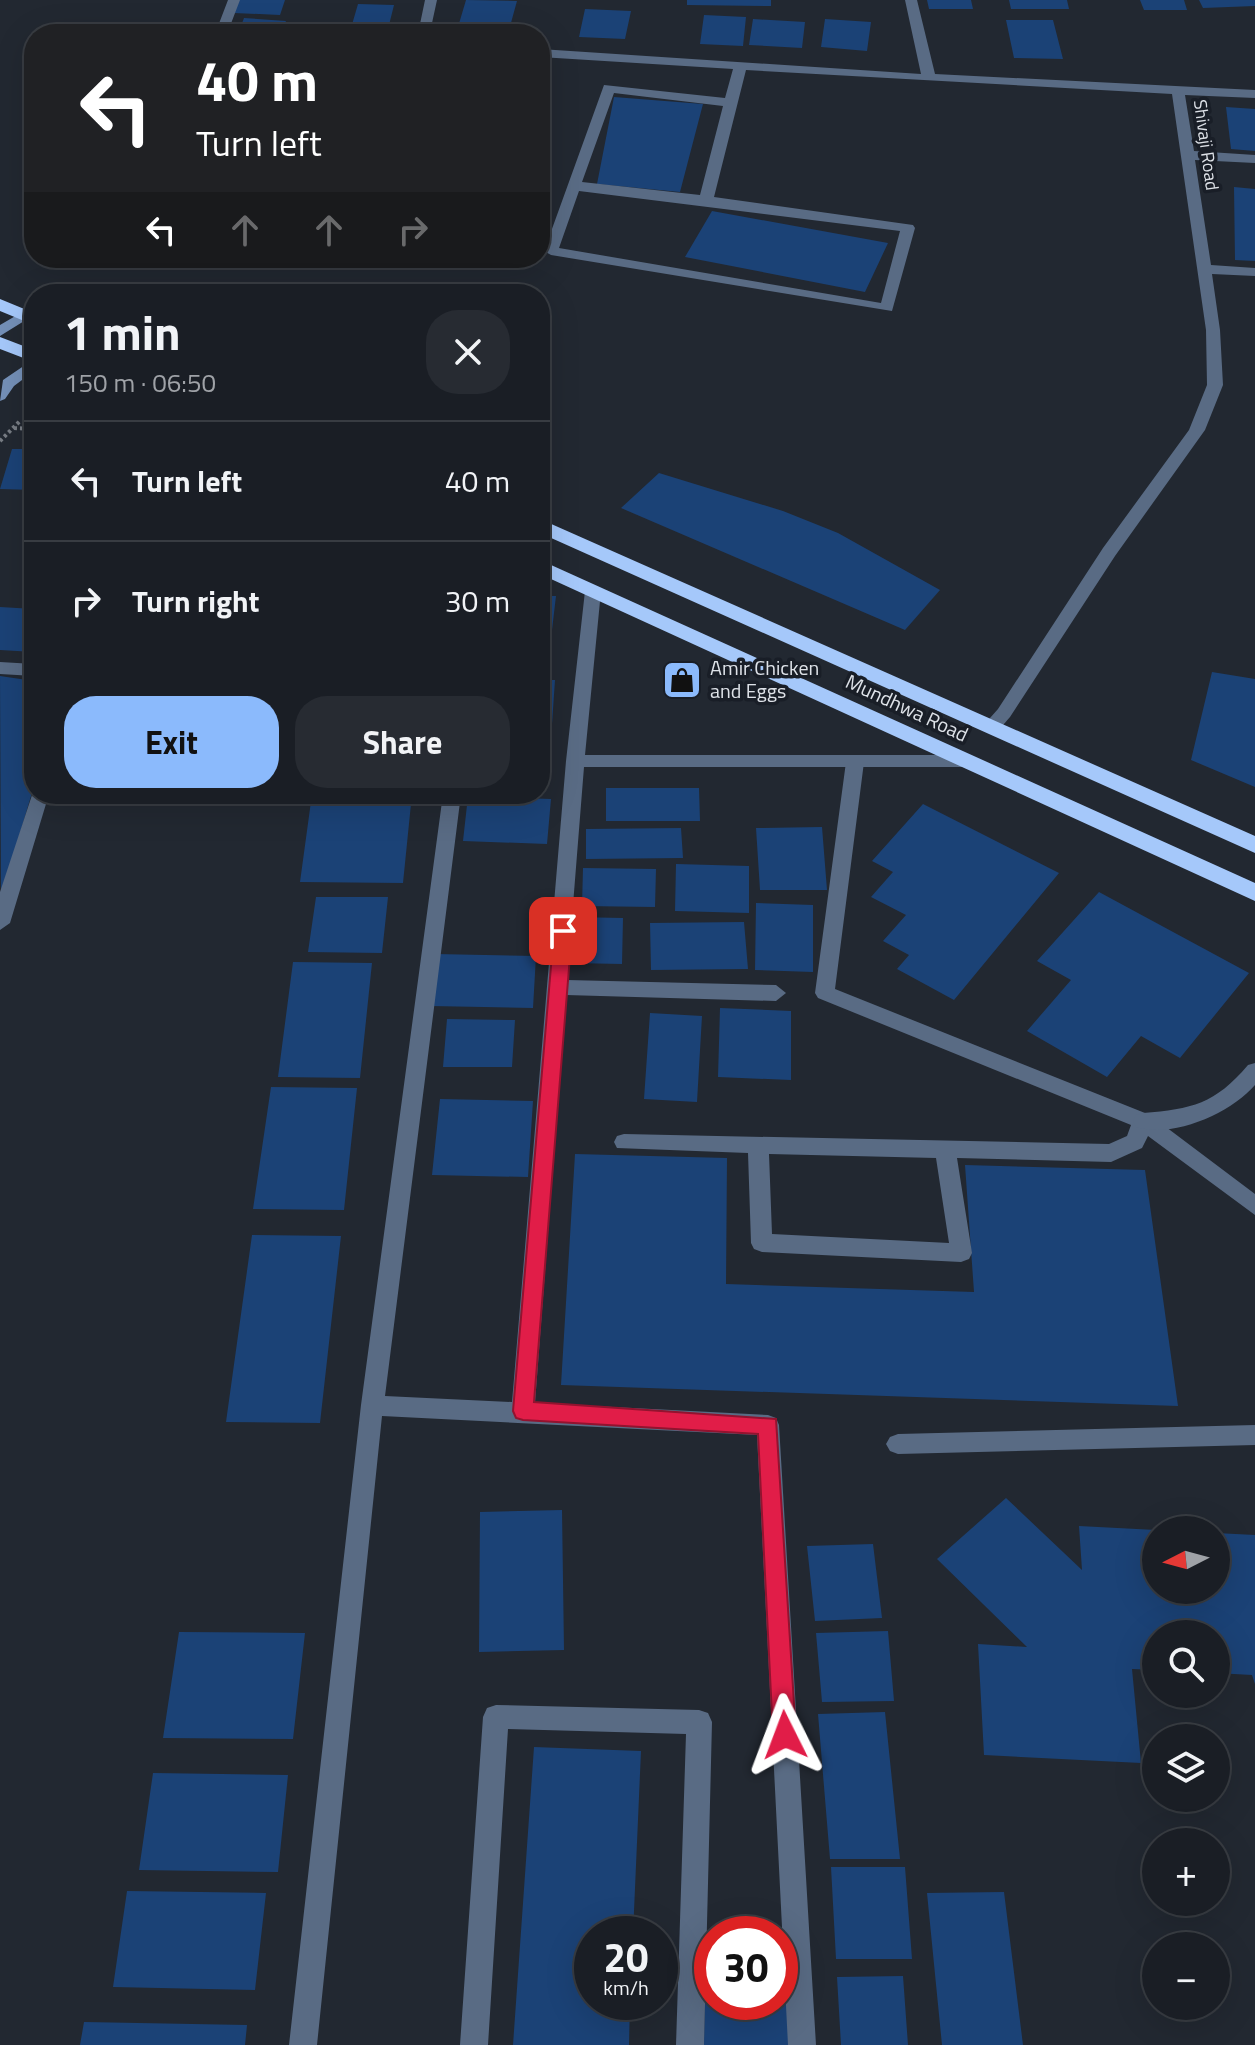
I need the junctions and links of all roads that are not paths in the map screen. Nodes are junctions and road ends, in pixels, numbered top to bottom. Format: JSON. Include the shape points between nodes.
{"nodes":[{"id":1,"x":234,"y":0,"type":"edge"},
{"id":2,"x":431,"y":0,"type":"edge"},
{"id":3,"x":911,"y":0,"type":"edge"},
{"id":4,"x":225,"y":24,"type":"edge"},
{"id":5,"x":426,"y":24,"type":"edge"},
{"id":6,"x":550,"y":54,"type":"edge"},
{"id":7,"x":740,"y":66,"type":"junction"},
{"id":8,"x":929,"y":78,"type":"junction"},
{"id":9,"x":1178,"y":90,"type":"junction"},
{"id":10,"x":1255,"y":94,"type":"edge"},
{"id":11,"x":730,"y":103,"type":"junction"},
{"id":12,"x":1187,"y":155,"type":"junction"},
{"id":13,"x":1255,"y":159,"type":"edge"},
{"id":14,"x":576,"y":186,"type":"junction"},
{"id":15,"x":706,"y":200,"type":"junction"},
{"id":16,"x":1204,"y":269,"type":"junction"},
{"id":17,"x":1255,"y":272,"type":"edge"},
{"id":18,"x":0,"y":304,"type":"edge"},
{"id":19,"x":24,"y":315,"type":"edge"},
{"id":20,"x":24,"y":320,"type":"edge"},
{"id":21,"x":0,"y":332,"type":"edge"},
{"id":22,"x":0,"y":342,"type":"edge"},
{"id":23,"x":24,"y":353,"type":"edge"},
{"id":24,"x":24,"y":371,"type":"edge"},
{"id":25,"x":0,"y":396,"type":"edge"},
{"id":26,"x":550,"y":529,"type":"edge"},
{"id":27,"x":550,"y":571,"type":"edge"},
{"id":28,"x":593,"y":591,"type":"junction"},
{"id":29,"x":0,"y":668,"type":"edge"},
{"id":30,"x":24,"y":669,"type":"edge"},
{"id":31,"x":991,"y":727,"type":"junction"},
{"id":32,"x":575,"y":761,"type":"junction"},
{"id":33,"x":966,"y":761,"type":"junction"},
{"id":34,"x":855,"y":762,"type":"junction"},
{"id":35,"x":37,"y":804,"type":"edge"},
{"id":36,"x":451,"y":804,"type":"edge"},
{"id":37,"x":1255,"y":845,"type":"edge"},
{"id":38,"x":1255,"y":893,"type":"edge"},
{"id":39,"x":0,"y":923,"type":"edge"},
{"id":40,"x":559,"y":987,"type":"junction"},
{"id":41,"x":776,"y":993,"type":"dead end"},
{"id":42,"x":1255,"y":1071,"type":"edge"},
{"id":43,"x":1143,"y":1121,"type":"junction"},
{"id":44,"x":624,"y":1142,"type":"dead end"},
{"id":45,"x":758,"y":1148,"type":"junction"},
{"id":46,"x":946,"y":1152,"type":"junction"},
{"id":47,"x":1255,"y":1206,"type":"edge"},
{"id":48,"x":372,"y":1405,"type":"junction"},
{"id":49,"x":523,"y":1411,"type":"junction"},
{"id":50,"x":1255,"y":1435,"type":"edge"},
{"id":51,"x":898,"y":1444,"type":"dead end"},
{"id":52,"x":303,"y":2045,"type":"edge"},
{"id":53,"x":474,"y":2045,"type":"edge"},
{"id":54,"x":690,"y":2045,"type":"edge"},
{"id":55,"x":802,"y":2045,"type":"edge"}],
"edges":[{"from":1,"to":4,"type":"street"},
{"from":2,"to":5,"type":"street"},
{"from":3,"to":8,"type":"street"},
{"from":6,"to":7,"type":"street","name":"Shivaji Road"},
{"from":7,"to":8,"type":"street","name":"Shivaji Road"},
{"from":7,"to":11,"type":"street"},
{"from":8,"to":9,"type":"street","name":"Shivaji Road"},
{"from":9,"to":10,"type":"street"},
{"from":9,"to":12,"type":"street","name":"Shivaji Road"},
{"from":11,"to":14,"type":"street","via":[[609,88]]},
{"from":11,"to":15,"type":"street"},
{"from":12,"to":13,"type":"street"},
{"from":12,"to":16,"type":"street","name":"Shivaji Road"},
{"from":14,"to":15,"type":"street"},
{"from":14,"to":15,"type":"street","via":[[551,251],[887,308],[908,228]]},
{"from":16,"to":17,"type":"street"},
{"from":16,"to":31,"type":"street","name":"Shivaji Road","via":[[1215,385],[1197,430]]},
{"from":18,"to":19,"type":"highway"},
{"from":20,"to":21,"type":"street"},
{"from":22,"to":23,"type":"highway"},
{"from":24,"to":25,"type":"street"},
{"from":26,"to":31,"type":"highway","name":"Mundhwa Road"},
{"from":27,"to":28,"type":"highway","name":"Mundhwa Road"},
{"from":28,"to":32,"type":"street"},
{"from":28,"to":33,"type":"highway","name":"Mundhwa Road"},
{"from":29,"to":30,"type":"street"},
{"from":31,"to":37,"type":"highway","name":"Mundhwa Road"},
{"from":32,"to":34,"type":"street"},
{"from":32,"to":40,"type":"street"},
{"from":33,"to":34,"type":"street"},
{"from":33,"to":38,"type":"highway","name":"Mundhwa Road"},
{"from":34,"to":43,"type":"street","via":[[825,993]]},
{"from":35,"to":39,"type":"street"},
{"from":36,"to":48,"type":"street"},
{"from":40,"to":41,"type":"street"},
{"from":40,"to":49,"type":"street"},
{"from":42,"to":43,"type":"street","via":[[1240,1091],[1215,1109]]},
{"from":43,"to":46,"type":"street","via":[[1135,1142],[1111,1153]]},
{"from":43,"to":47,"type":"street"},
{"from":44,"to":45,"type":"street"},
{"from":45,"to":46,"type":"street"},
{"from":45,"to":46,"type":"street","via":[[762,1243],[961,1253]]},
{"from":48,"to":49,"type":"street"},
{"from":48,"to":52,"type":"street"},
{"from":49,"to":55,"type":"street","via":[[768,1425]]},
{"from":50,"to":51,"type":"street"},
{"from":53,"to":54,"type":"street","via":[[496,1717],[699,1722]]}]}
